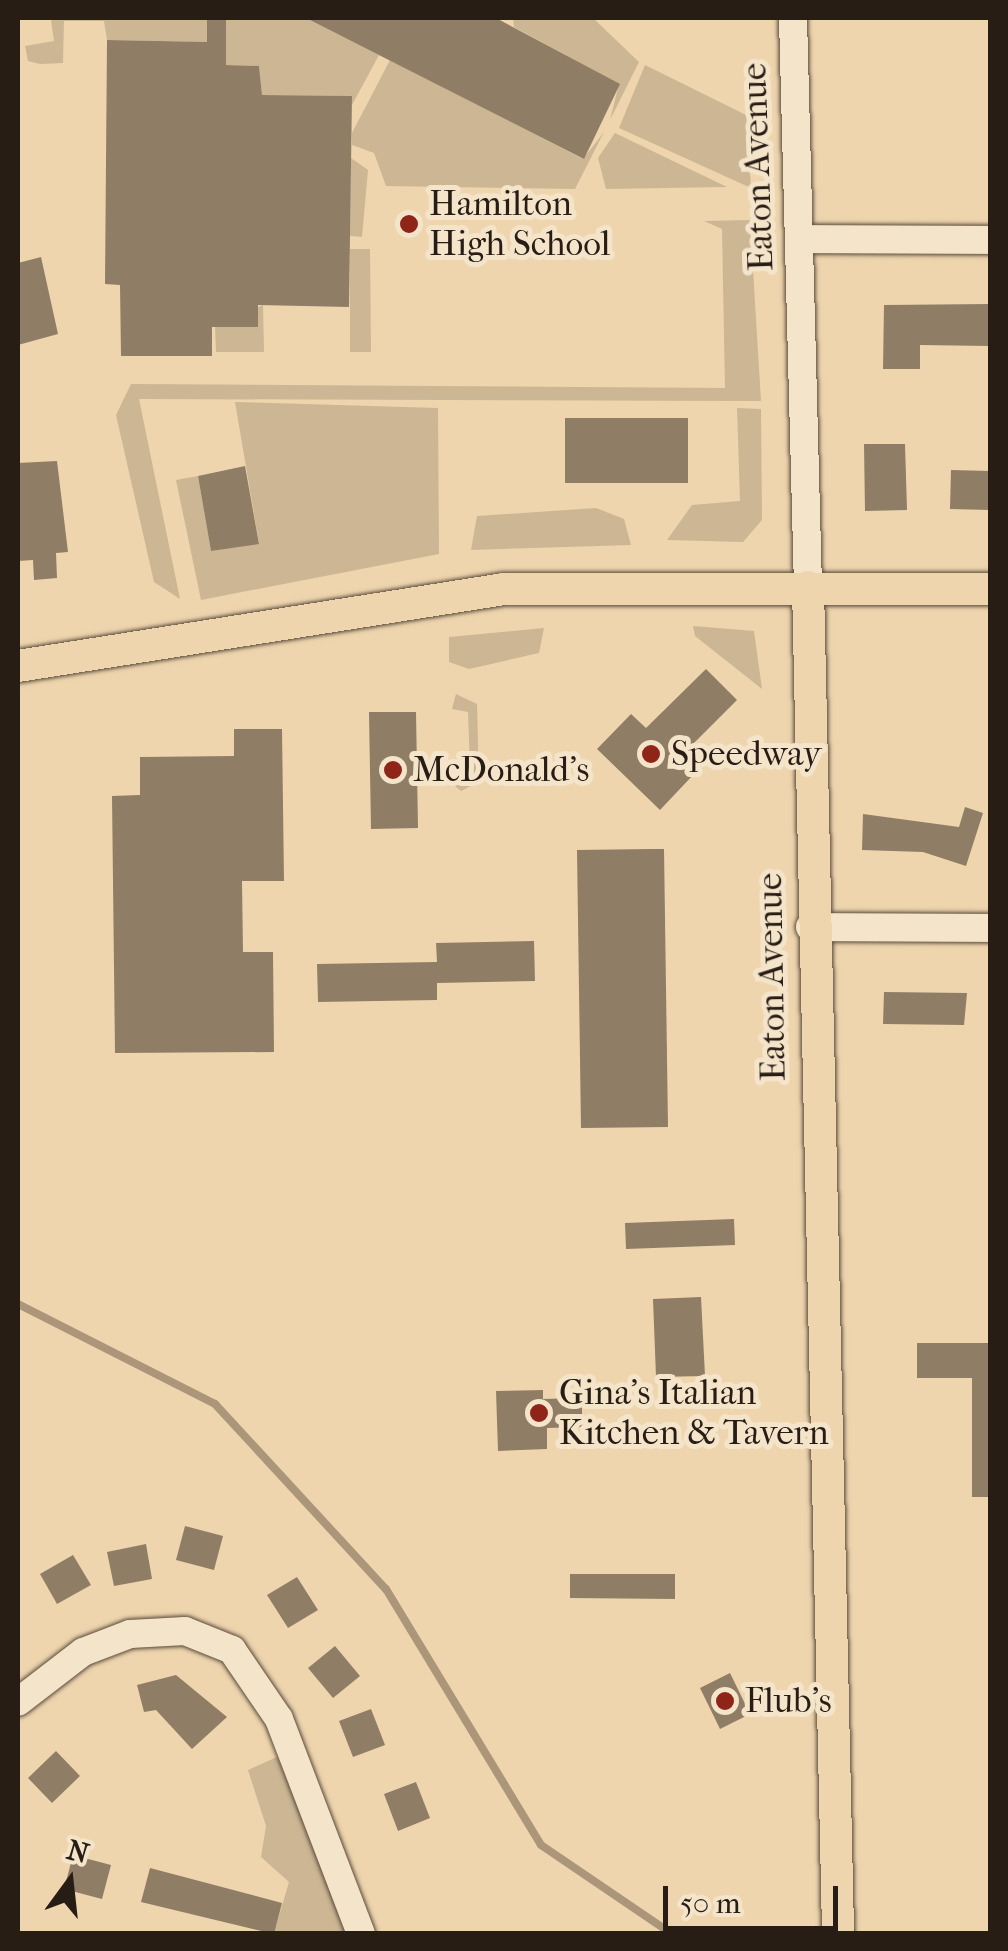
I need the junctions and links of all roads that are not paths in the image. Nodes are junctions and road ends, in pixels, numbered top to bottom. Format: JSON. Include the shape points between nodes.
{"nodes":[{"id":1,"x":793,"y":18,"type":"edge"},
{"id":2,"x":801,"y":239,"type":"junction"},
{"id":3,"x":990,"y":240,"type":"edge"},
{"id":4,"x":808,"y":587,"type":"junction"},
{"id":5,"x":990,"y":588,"type":"edge"},
{"id":6,"x":18,"y":666,"type":"edge"},
{"id":7,"x":810,"y":927,"type":"junction"},
{"id":8,"x":990,"y":928,"type":"edge"},
{"id":9,"x":18,"y":1702,"type":"edge"},
{"id":10,"x":838,"y":1932,"type":"edge"},
{"id":11,"x":361,"y":1934,"type":"edge"}],
"edges":[{"from":1,"to":2,"type":"street","name":"Eaton Avenue"},
{"from":2,"to":3,"type":"street"},
{"from":2,"to":4,"type":"street","name":"Eaton Avenue"},
{"from":4,"to":5,"type":"main road"},
{"from":4,"to":6,"type":"main road","via":[[503,589]]},
{"from":4,"to":7,"type":"main road","name":"Eaton Avenue"},
{"from":7,"to":8,"type":"street"},
{"from":7,"to":10,"type":"main road","name":"Eaton Avenue"},
{"from":9,"to":11,"type":"street","via":[[83,1652],[130,1634],[185,1631],[232,1650],[279,1719]]}]}
